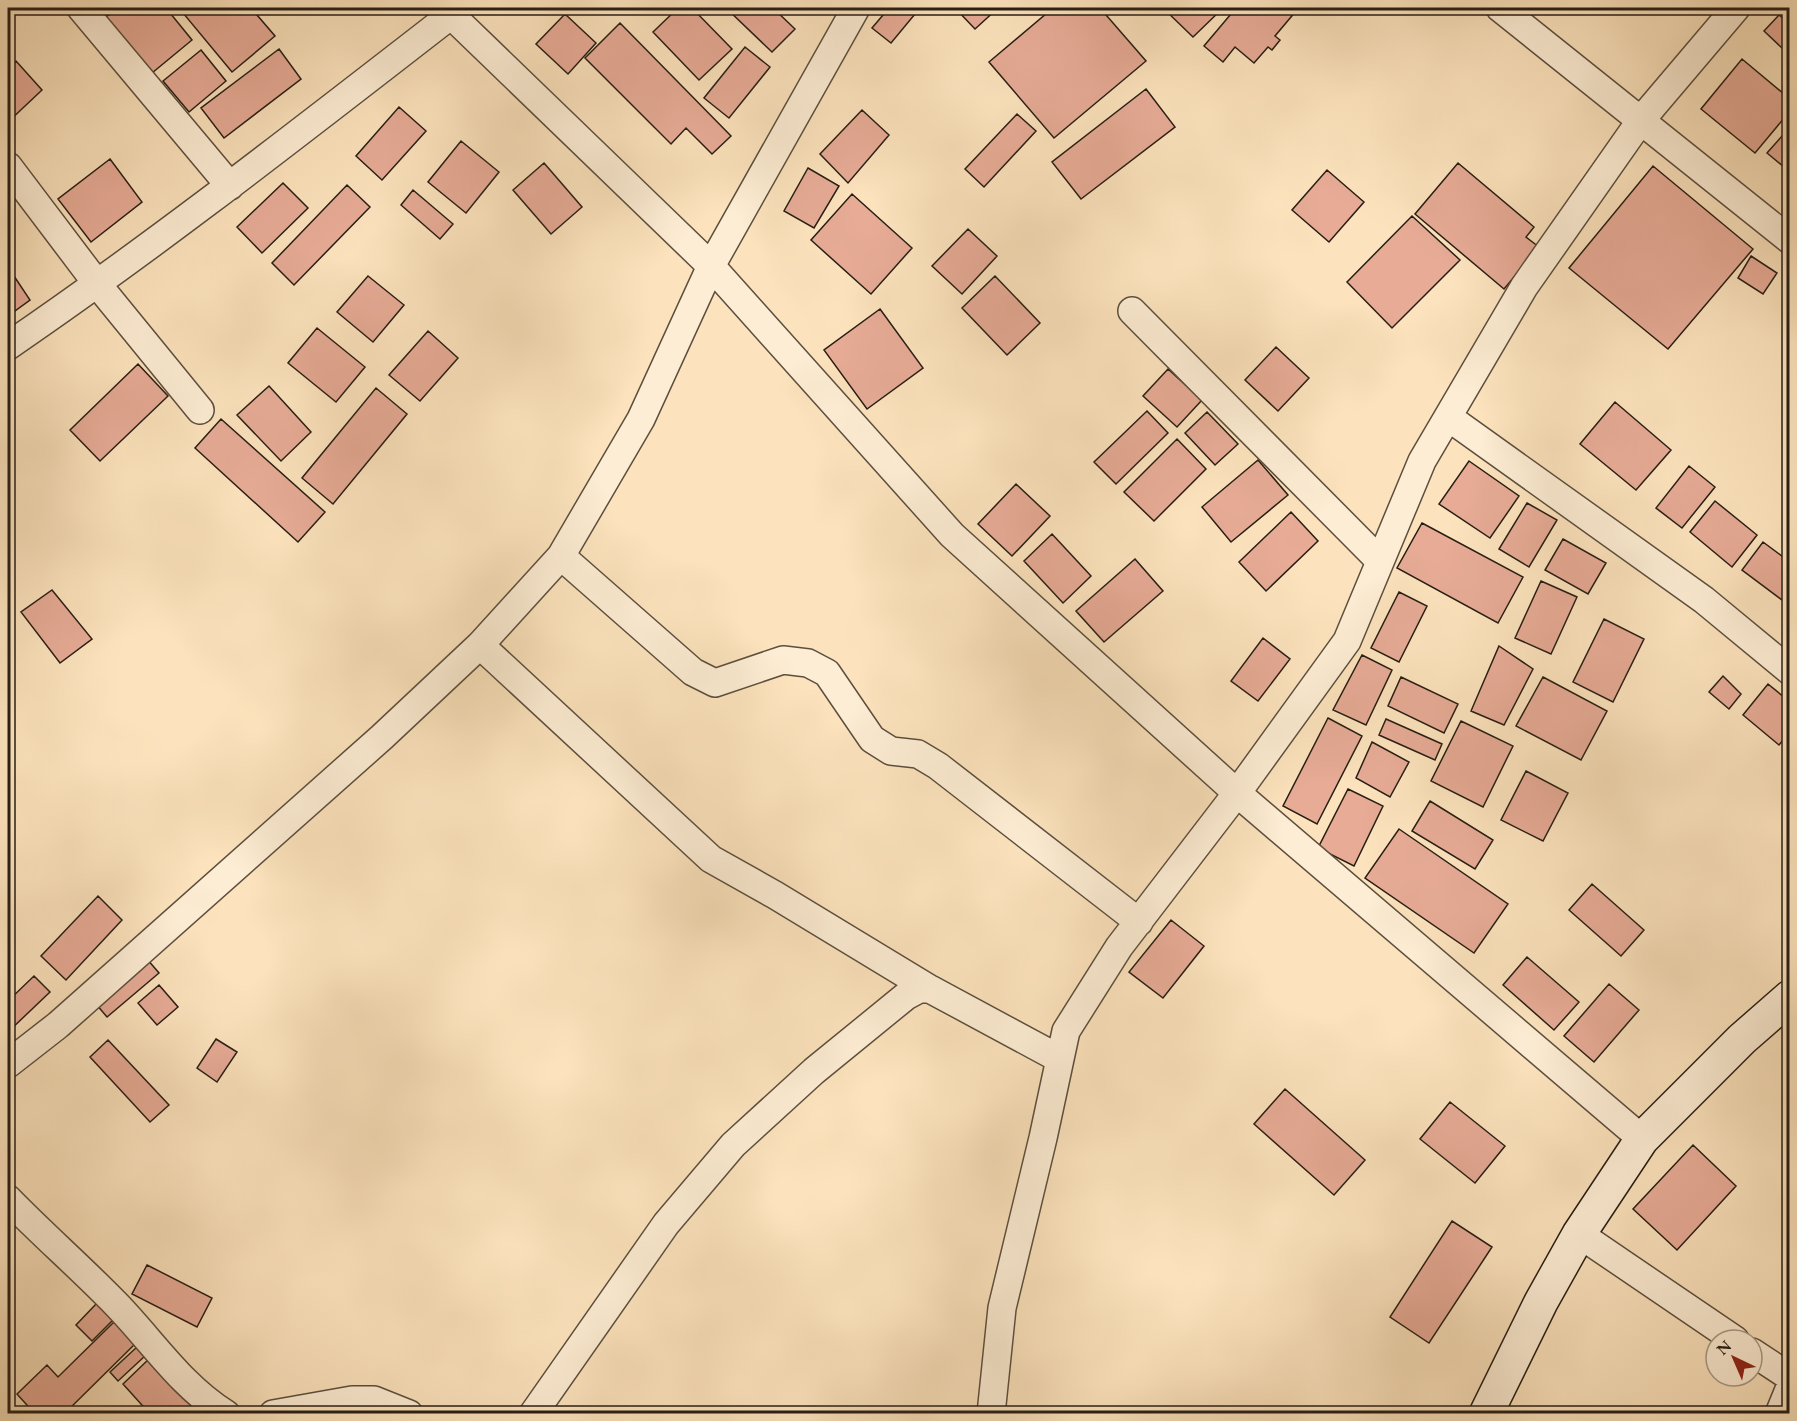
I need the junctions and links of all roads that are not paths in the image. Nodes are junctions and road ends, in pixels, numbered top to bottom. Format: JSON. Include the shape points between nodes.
{"nodes":[{"id":1,"x":81,"y":8,"type":"edge"},
{"id":2,"x":856,"y":8,"type":"edge"},
{"id":3,"x":1500,"y":8,"type":"edge"},
{"id":4,"x":1736,"y":8,"type":"edge"},
{"id":5,"x":448,"y":11,"type":"edge"},
{"id":6,"x":1641,"y":120,"type":"junction"},
{"id":7,"x":8,"y":166,"type":"edge"},
{"id":8,"x":230,"y":186,"type":"junction"},
{"id":9,"x":1790,"y":240,"type":"edge"},
{"id":10,"x":711,"y":266,"type":"junction"},
{"id":11,"x":98,"y":285,"type":"junction"},
{"id":12,"x":1132,"y":311,"type":"dead end"},
{"id":13,"x":8,"y":346,"type":"edge"},
{"id":14,"x":200,"y":410,"type":"dead end"},
{"id":15,"x":1448,"y":417,"type":"junction"},
{"id":16,"x":561,"y":556,"type":"junction"},
{"id":17,"x":1380,"y":561,"type":"junction"},
{"id":18,"x":480,"y":645,"type":"junction"},
{"id":19,"x":1790,"y":671,"type":"edge"},
{"id":20,"x":1237,"y":793,"type":"junction"},
{"id":21,"x":1139,"y":922,"type":"junction"},
{"id":22,"x":930,"y":989,"type":"junction"},
{"id":23,"x":1790,"y":997,"type":"edge"},
{"id":24,"x":1060,"y":1059,"type":"junction"},
{"id":25,"x":8,"y":1064,"type":"edge"},
{"id":26,"x":1642,"y":1139,"type":"junction"},
{"id":27,"x":8,"y":1199,"type":"edge"},
{"id":28,"x":1579,"y":1234,"type":"junction"},
{"id":29,"x":1717,"y":1328,"type":"edge"},
{"id":30,"x":1764,"y":1360,"type":"edge"},
{"id":31,"x":1790,"y":1377,"type":"edge"},
{"id":32,"x":1790,"y":1387,"type":"edge"},
{"id":33,"x":226,"y":1413,"type":"edge"},
{"id":34,"x":273,"y":1413,"type":"edge"},
{"id":35,"x":409,"y":1413,"type":"edge"},
{"id":36,"x":533,"y":1413,"type":"edge"},
{"id":37,"x":991,"y":1413,"type":"edge"},
{"id":38,"x":1486,"y":1413,"type":"edge"},
{"id":39,"x":1779,"y":1413,"type":"edge"}],
"edges":[{"from":1,"to":8,"type":"street"},
{"from":2,"to":10,"type":"street"},
{"from":3,"to":6,"type":"street"},
{"from":4,"to":6,"type":"street"},
{"from":5,"to":8,"type":"street"},
{"from":5,"to":10,"type":"street"},
{"from":6,"to":9,"type":"street"},
{"from":6,"to":15,"type":"street","via":[[1524,287]]},
{"from":7,"to":11,"type":"street"},
{"from":8,"to":11,"type":"street"},
{"from":10,"to":16,"type":"street","via":[[642,419]]},
{"from":10,"to":20,"type":"street","via":[[952,535]]},
{"from":11,"to":13,"type":"street"},
{"from":11,"to":14,"type":"street"},
{"from":12,"to":17,"type":"street"},
{"from":15,"to":17,"type":"street","via":[[1422,461]]},
{"from":15,"to":19,"type":"street","via":[[1704,600]]},
{"from":16,"to":18,"type":"street"},
{"from":16,"to":21,"type":"street","via":[[693,672],[715,683],[783,660],[808,663],[826,673],[872,739],[891,751],[918,754],[938,766]]},
{"from":17,"to":20,"type":"street","via":[[1347,641]]},
{"from":18,"to":22,"type":"street","via":[[711,859]]},
{"from":18,"to":25,"type":"street","via":[[58,1025]]},
{"from":20,"to":21,"type":"street"},
{"from":20,"to":26,"type":"street"},
{"from":21,"to":24,"type":"street","via":[[1066,1031]]},
{"from":22,"to":24,"type":"street"},
{"from":22,"to":36,"type":"street","via":[[919,989],[906,996],[814,1071],[733,1145],[666,1224]]},
{"from":23,"to":26,"type":"street"},
{"from":24,"to":37,"type":"street","via":[[1002,1308]]},
{"from":26,"to":28,"type":"street"},
{"from":27,"to":33,"type":"street","via":[[117,1305],[176,1373]]},
{"from":28,"to":29,"type":"street"},
{"from":28,"to":38,"type":"street"},
{"from":30,"to":31,"type":"street"},
{"from":32,"to":39,"type":"street"},
{"from":34,"to":35,"type":"street","via":[[352,1400],[374,1400]]}]}
